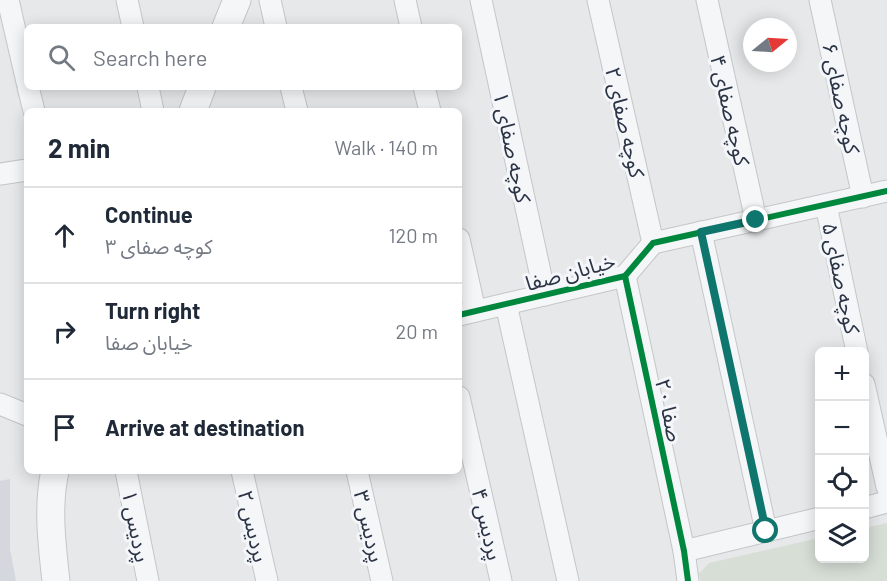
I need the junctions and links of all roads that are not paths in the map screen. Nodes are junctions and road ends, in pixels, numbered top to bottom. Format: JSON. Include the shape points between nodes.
{"nodes":[{"id":1,"x":8,"y":0,"type":"edge"},
{"id":2,"x":127,"y":0,"type":"edge"},
{"id":3,"x":237,"y":0,"type":"edge"},
{"id":4,"x":270,"y":0,"type":"edge"},
{"id":5,"x":405,"y":0,"type":"edge"},
{"id":6,"x":482,"y":0,"type":"edge"},
{"id":7,"x":598,"y":0,"type":"edge"},
{"id":8,"x":707,"y":0,"type":"edge"},
{"id":9,"x":820,"y":0,"type":"edge"},
{"id":10,"x":132,"y":24,"type":"edge"},
{"id":11,"x":227,"y":24,"type":"edge"},
{"id":12,"x":275,"y":24,"type":"edge"},
{"id":13,"x":410,"y":24,"type":"edge"},
{"id":14,"x":24,"y":69,"type":"edge"},
{"id":15,"x":29,"y":90,"type":"edge"},
{"id":16,"x":149,"y":90,"type":"edge"},
{"id":17,"x":201,"y":90,"type":"edge"},
{"id":18,"x":292,"y":90,"type":"edge"},
{"id":19,"x":425,"y":90,"type":"edge"},
{"id":20,"x":33,"y":108,"type":"edge"},
{"id":21,"x":152,"y":108,"type":"edge"},
{"id":22,"x":194,"y":108,"type":"edge"},
{"id":23,"x":296,"y":108,"type":"edge"},
{"id":24,"x":429,"y":108,"type":"edge"},
{"id":25,"x":24,"y":170,"type":"edge"},
{"id":26,"x":0,"y":174,"type":"edge"},
{"id":27,"x":887,"y":191,"type":"edge"},
{"id":28,"x":863,"y":197,"type":"junction"},
{"id":29,"x":826,"y":205,"type":"junction"},
{"id":30,"x":756,"y":220,"type":"junction"},
{"id":31,"x":701,"y":232,"type":"junction"},
{"id":32,"x":653,"y":243,"type":"junction"},
{"id":33,"x":462,"y":267,"type":"edge"},
{"id":34,"x":625,"y":276,"type":"junction"},
{"id":35,"x":545,"y":295,"type":"junction"},
{"id":36,"x":506,"y":304,"type":"junction"},
{"id":37,"x":467,"y":313,"type":"edge"},
{"id":38,"x":856,"y":347,"type":"edge"},
{"id":39,"x":868,"y":401,"type":"edge"},
{"id":40,"x":0,"y":404,"type":"edge"},
{"id":41,"x":462,"y":410,"type":"edge"},
{"id":42,"x":24,"y":414,"type":"edge"},
{"id":43,"x":54,"y":474,"type":"edge"},
{"id":44,"x":127,"y":474,"type":"edge"},
{"id":45,"x":243,"y":474,"type":"edge"},
{"id":46,"x":358,"y":474,"type":"edge"},
{"id":47,"x":887,"y":488,"type":"edge"},
{"id":48,"x":887,"y":502,"type":"edge"},
{"id":49,"x":869,"y":507,"type":"edge"},
{"id":50,"x":815,"y":519,"type":"edge"},
{"id":51,"x":766,"y":531,"type":"junction"},
{"id":52,"x":684,"y":551,"type":"junction"},
{"id":53,"x":56,"y":581,"type":"edge"},
{"id":54,"x":147,"y":581,"type":"edge"},
{"id":55,"x":267,"y":581,"type":"edge"},
{"id":56,"x":382,"y":581,"type":"edge"},
{"id":57,"x":501,"y":581,"type":"edge"},
{"id":58,"x":568,"y":581,"type":"edge"},
{"id":59,"x":688,"y":581,"type":"edge"}],
"edges":[{"from":1,"to":14,"type":"street"},
{"from":2,"to":10,"type":"street"},
{"from":3,"to":11,"type":"street"},
{"from":4,"to":12,"type":"street"},
{"from":5,"to":13,"type":"street"},
{"from":6,"to":35,"type":"street","name":"کوچه صفای ۱"},
{"from":7,"to":32,"type":"street","name":"کوچه صفای ۲"},
{"from":8,"to":30,"type":"street","name":"کوچه صفای ۴"},
{"from":9,"to":28,"type":"street","name":"کوچه صفای ۶"},
{"from":15,"to":20,"type":"street"},
{"from":16,"to":21,"type":"street"},
{"from":17,"to":22,"type":"street"},
{"from":18,"to":23,"type":"street"},
{"from":19,"to":24,"type":"street"},
{"from":25,"to":26,"type":"street"},
{"from":27,"to":28,"type":"street"},
{"from":28,"to":29,"type":"street"},
{"from":29,"to":30,"type":"street"},
{"from":29,"to":38,"type":"street","name":"کوچه صفای ۵"},
{"from":30,"to":31,"type":"street"},
{"from":31,"to":32,"type":"street"},
{"from":31,"to":51,"type":"street"},
{"from":32,"to":34,"type":"street","name":"خیابان صفا"},
{"from":33,"to":37,"type":"street"},
{"from":34,"to":35,"type":"street","name":"خیابان صفا"},
{"from":34,"to":52,"type":"street","name":"صفا ۲۰"},
{"from":35,"to":36,"type":"street","name":"خیابان صفا"},
{"from":36,"to":37,"type":"street","name":"خیابان صفا"},
{"from":36,"to":58,"type":"street"},
{"from":39,"to":47,"type":"street"},
{"from":40,"to":42,"type":"street"},
{"from":41,"to":57,"type":"street","name":"پردیس ۴"},
{"from":43,"to":53,"type":"street","via":[[51,539]]},
{"from":44,"to":54,"type":"street","name":"پردیس ۱"},
{"from":45,"to":55,"type":"street","name":"پردیس ۲"},
{"from":46,"to":56,"type":"street","name":"پردیس ۳"},
{"from":48,"to":49,"type":"street"},
{"from":50,"to":51,"type":"street"},
{"from":51,"to":52,"type":"street"},
{"from":52,"to":59,"type":"street","name":"صفا ۲۰"}]}
